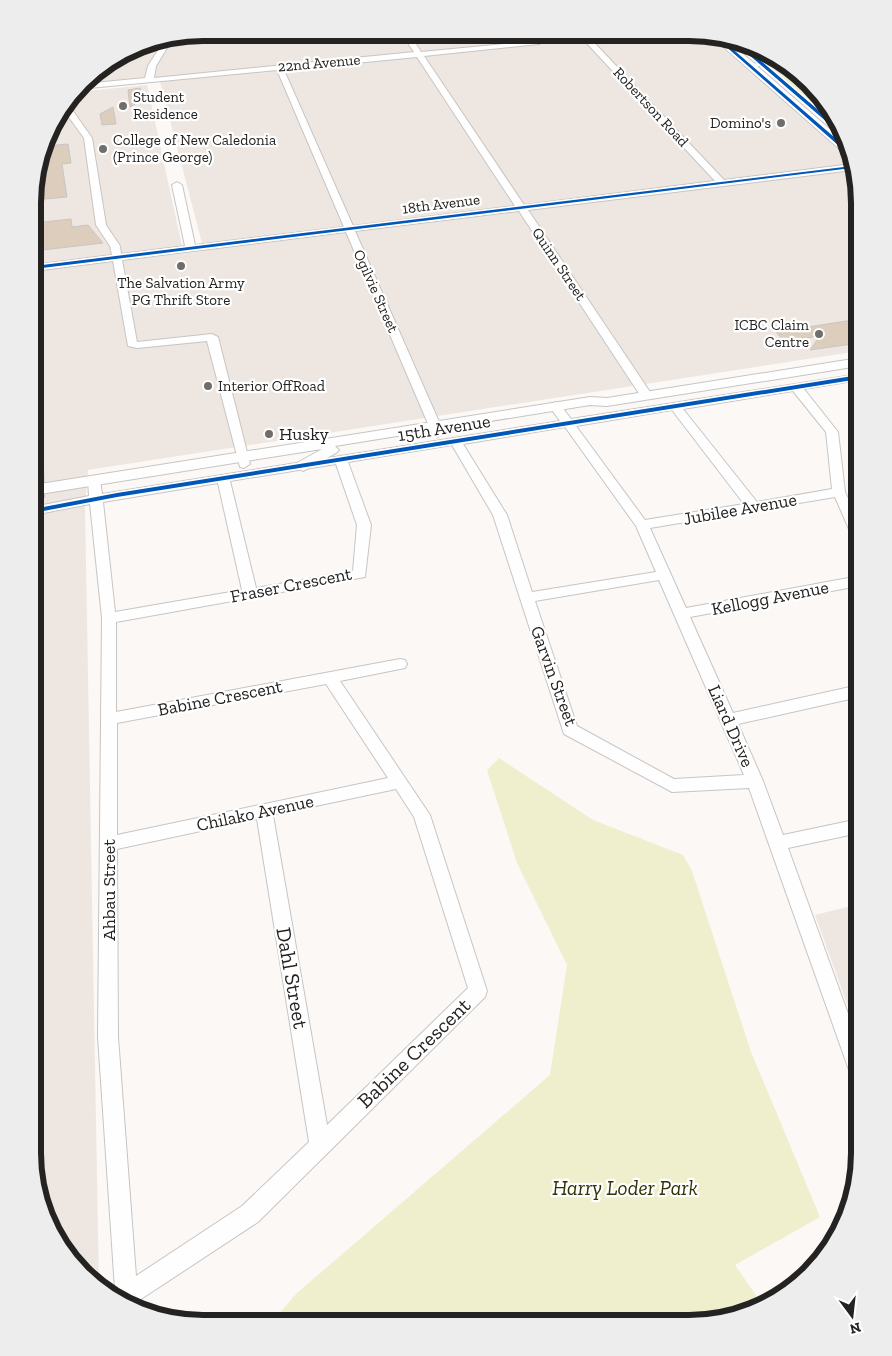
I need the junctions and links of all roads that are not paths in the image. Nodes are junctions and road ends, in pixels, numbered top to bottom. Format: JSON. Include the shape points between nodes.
{"nodes":[{"id":1,"x":540,"y":41,"type":"edge"},
{"id":2,"x":589,"y":41,"type":"edge"},
{"id":3,"x":411,"y":42,"type":"edge"},
{"id":4,"x":164,"y":46,"type":"edge"},
{"id":5,"x":728,"y":46,"type":"edge"},
{"id":6,"x":418,"y":53,"type":"junction"},
{"id":7,"x":750,"y":54,"type":"edge"},
{"id":8,"x":770,"y":63,"type":"edge"},
{"id":9,"x":762,"y":64,"type":"junction"},
{"id":10,"x":750,"y":66,"type":"junction"},
{"id":11,"x":279,"y":67,"type":"junction"},
{"id":12,"x":149,"y":80,"type":"junction"},
{"id":13,"x":91,"y":86,"type":"edge"},
{"id":14,"x":70,"y":112,"type":"edge"},
{"id":15,"x":828,"y":120,"type":"edge"},
{"id":16,"x":839,"y":143,"type":"edge"},
{"id":17,"x":847,"y":168,"type":"edge"},
{"id":18,"x":722,"y":183,"type":"junction"},
{"id":19,"x":177,"y":186,"type":"dead end"},
{"id":20,"x":521,"y":208,"type":"junction"},
{"id":21,"x":349,"y":229,"type":"junction"},
{"id":22,"x":191,"y":248,"type":"junction"},
{"id":23,"x":116,"y":258,"type":"junction"},
{"id":24,"x":41,"y":267,"type":"edge"},
{"id":25,"x":851,"y":363,"type":"edge"},
{"id":26,"x":851,"y":378,"type":"edge"},
{"id":27,"x":796,"y":387,"type":"junction"},
{"id":28,"x":646,"y":395,"type":"junction"},
{"id":29,"x":675,"y":406,"type":"junction"},
{"id":30,"x":561,"y":415,"type":"junction"},
{"id":31,"x":436,"y":429,"type":"junction"},
{"id":32,"x":456,"y":442,"type":"junction"},
{"id":33,"x":336,"y":455,"type":"junction"},
{"id":34,"x":243,"y":460,"type":"junction"},
{"id":35,"x":304,"y":466,"type":"joint"},
{"id":36,"x":223,"y":479,"type":"junction"},
{"id":37,"x":95,"y":489,"type":"junction"},
{"id":38,"x":839,"y":492,"type":"junction"},
{"id":39,"x":41,"y":496,"type":"edge"},
{"id":40,"x":753,"y":506,"type":"junction"},
{"id":41,"x":851,"y":518,"type":"edge"},
{"id":42,"x":642,"y":525,"type":"junction"},
{"id":43,"x":663,"y":575,"type":"junction"},
{"id":44,"x":851,"y":583,"type":"edge"},
{"id":45,"x":250,"y":594,"type":"junction"},
{"id":46,"x":527,"y":598,"type":"junction"},
{"id":47,"x":681,"y":614,"type":"junction"},
{"id":48,"x":109,"y":618,"type":"junction"},
{"id":49,"x":400,"y":664,"type":"dead end"},
{"id":50,"x":330,"y":678,"type":"junction"},
{"id":51,"x":850,"y":693,"type":"edge"},
{"id":52,"x":109,"y":719,"type":"junction"},
{"id":53,"x":729,"y":720,"type":"junction"},
{"id":54,"x":755,"y":781,"type":"junction"},
{"id":55,"x":400,"y":782,"type":"junction"},
{"id":56,"x":264,"y":811,"type":"junction"},
{"id":57,"x":850,"y":828,"type":"edge"},
{"id":58,"x":110,"y":843,"type":"junction"},
{"id":59,"x":779,"y":843,"type":"junction"},
{"id":60,"x":850,"y":1045,"type":"edge"},
{"id":61,"x":320,"y":1145,"type":"junction"},
{"id":62,"x":125,"y":1294,"type":"edge"},
{"id":63,"x":128,"y":1296,"type":"edge"}],
"edges":[{"from":1,"to":6,"type":"street","name":"22nd Avenue"},
{"from":2,"to":18,"type":"street","name":"Robertson Road"},
{"from":3,"to":6,"type":"street","name":"Quinn Street"},
{"from":4,"to":12,"type":"street","via":[[152,66]]},
{"from":5,"to":10,"type":"main road"},
{"from":6,"to":11,"type":"street","name":"22nd Avenue"},
{"from":6,"to":20,"type":"street","name":"Quinn Street"},
{"from":7,"to":9,"type":"main road"},
{"from":8,"to":9,"type":"street"},
{"from":9,"to":10,"type":"street"},
{"from":9,"to":15,"type":"main road"},
{"from":10,"to":16,"type":"main road"},
{"from":11,"to":12,"type":"street","name":"22nd Avenue"},
{"from":11,"to":21,"type":"street","name":"Ogilvie Street"},
{"from":12,"to":13,"type":"street","name":"22nd Avenue"},
{"from":14,"to":23,"type":"street","via":[[88,138],[101,225],[115,246]]},
{"from":17,"to":18,"type":"street","name":"18th Avenue"},
{"from":18,"to":20,"type":"street","name":"18th Avenue"},
{"from":19,"to":22,"type":"street"},
{"from":20,"to":21,"type":"street","name":"18th Avenue"},
{"from":20,"to":28,"type":"street","name":"Quinn Street"},
{"from":21,"to":22,"type":"street","name":"18th Avenue"},
{"from":21,"to":31,"type":"street","name":"Ogilvie Street"},
{"from":22,"to":23,"type":"street","name":"18th Avenue"},
{"from":23,"to":24,"type":"street","name":"18th Avenue"},
{"from":23,"to":34,"type":"street","via":[[132,344],[212,337]]},
{"from":25,"to":28,"type":"main road","name":"15th Avenue"},
{"from":26,"to":27,"type":"street","name":"15th Avenue"},
{"from":27,"to":29,"type":"street","name":"15th Avenue"},
{"from":27,"to":38,"type":"street","via":[[832,432]]},
{"from":28,"to":30,"type":"main road","name":"15th Avenue"},
{"from":29,"to":30,"type":"street","name":"15th Avenue"},
{"from":29,"to":40,"type":"street"},
{"from":30,"to":31,"type":"main road","name":"15th Avenue"},
{"from":30,"to":32,"type":"street","name":"15th Avenue"},
{"from":30,"to":42,"type":"street","name":"Liard Drive"},
{"from":31,"to":33,"type":"main road","name":"15th Avenue"},
{"from":31,"to":34,"type":"main road","name":"15th Avenue"},
{"from":32,"to":33,"type":"street","name":"15th Avenue"},
{"from":32,"to":46,"type":"street","name":"Garvin Street","via":[[500,515]]},
{"from":33,"to":34,"type":"main road","name":"15th Avenue"},
{"from":33,"to":35,"type":"main road"},
{"from":33,"to":45,"type":"street","name":"Fraser Crescent","via":[[364,525],[360,574]]},
{"from":34,"to":37,"type":"main road","name":"15th Avenue"},
{"from":35,"to":36,"type":"street","name":"15th Avenue"},
{"from":36,"to":37,"type":"street","name":"15th Avenue"},
{"from":36,"to":45,"type":"street"},
{"from":37,"to":39,"type":"main road","name":"15th Avenue"},
{"from":37,"to":48,"type":"street","name":"Ahbau Street"},
{"from":38,"to":40,"type":"street","name":"Jubilee Avenue"},
{"from":38,"to":41,"type":"street"},
{"from":40,"to":42,"type":"street","name":"Jubilee Avenue"},
{"from":42,"to":43,"type":"street","name":"Liard Drive"},
{"from":43,"to":46,"type":"street"},
{"from":43,"to":47,"type":"street","name":"Liard Drive"},
{"from":44,"to":47,"type":"street","name":"Kellogg Avenue"},
{"from":45,"to":48,"type":"street","name":"Fraser Crescent"},
{"from":46,"to":54,"type":"street","name":"Garvin Street","via":[[570,730],[672,786]]},
{"from":47,"to":53,"type":"street","name":"Liard Drive"},
{"from":48,"to":52,"type":"street","name":"Ahbau Street"},
{"from":49,"to":50,"type":"street","name":"Babine Crescent"},
{"from":50,"to":52,"type":"street","name":"Babine Crescent"},
{"from":50,"to":55,"type":"street","name":"Babine Crescent"},
{"from":51,"to":53,"type":"street"},
{"from":52,"to":58,"type":"street","name":"Ahbau Street"},
{"from":53,"to":54,"type":"street","name":"Liard Drive"},
{"from":54,"to":59,"type":"street","name":"Liard Drive"},
{"from":55,"to":56,"type":"street","name":"Chilako Avenue"},
{"from":55,"to":61,"type":"street","name":"Babine Crescent","via":[[422,815],[478,991]]},
{"from":56,"to":58,"type":"street","name":"Chilako Avenue"},
{"from":56,"to":61,"type":"street","name":"Dahl Street"},
{"from":57,"to":59,"type":"street"},
{"from":58,"to":62,"type":"street","name":"Ahbau Street","via":[[108,1037]]},
{"from":59,"to":60,"type":"street","name":"Liard Drive"},
{"from":61,"to":63,"type":"street","name":"Babine Crescent","via":[[250,1214]]}]}
